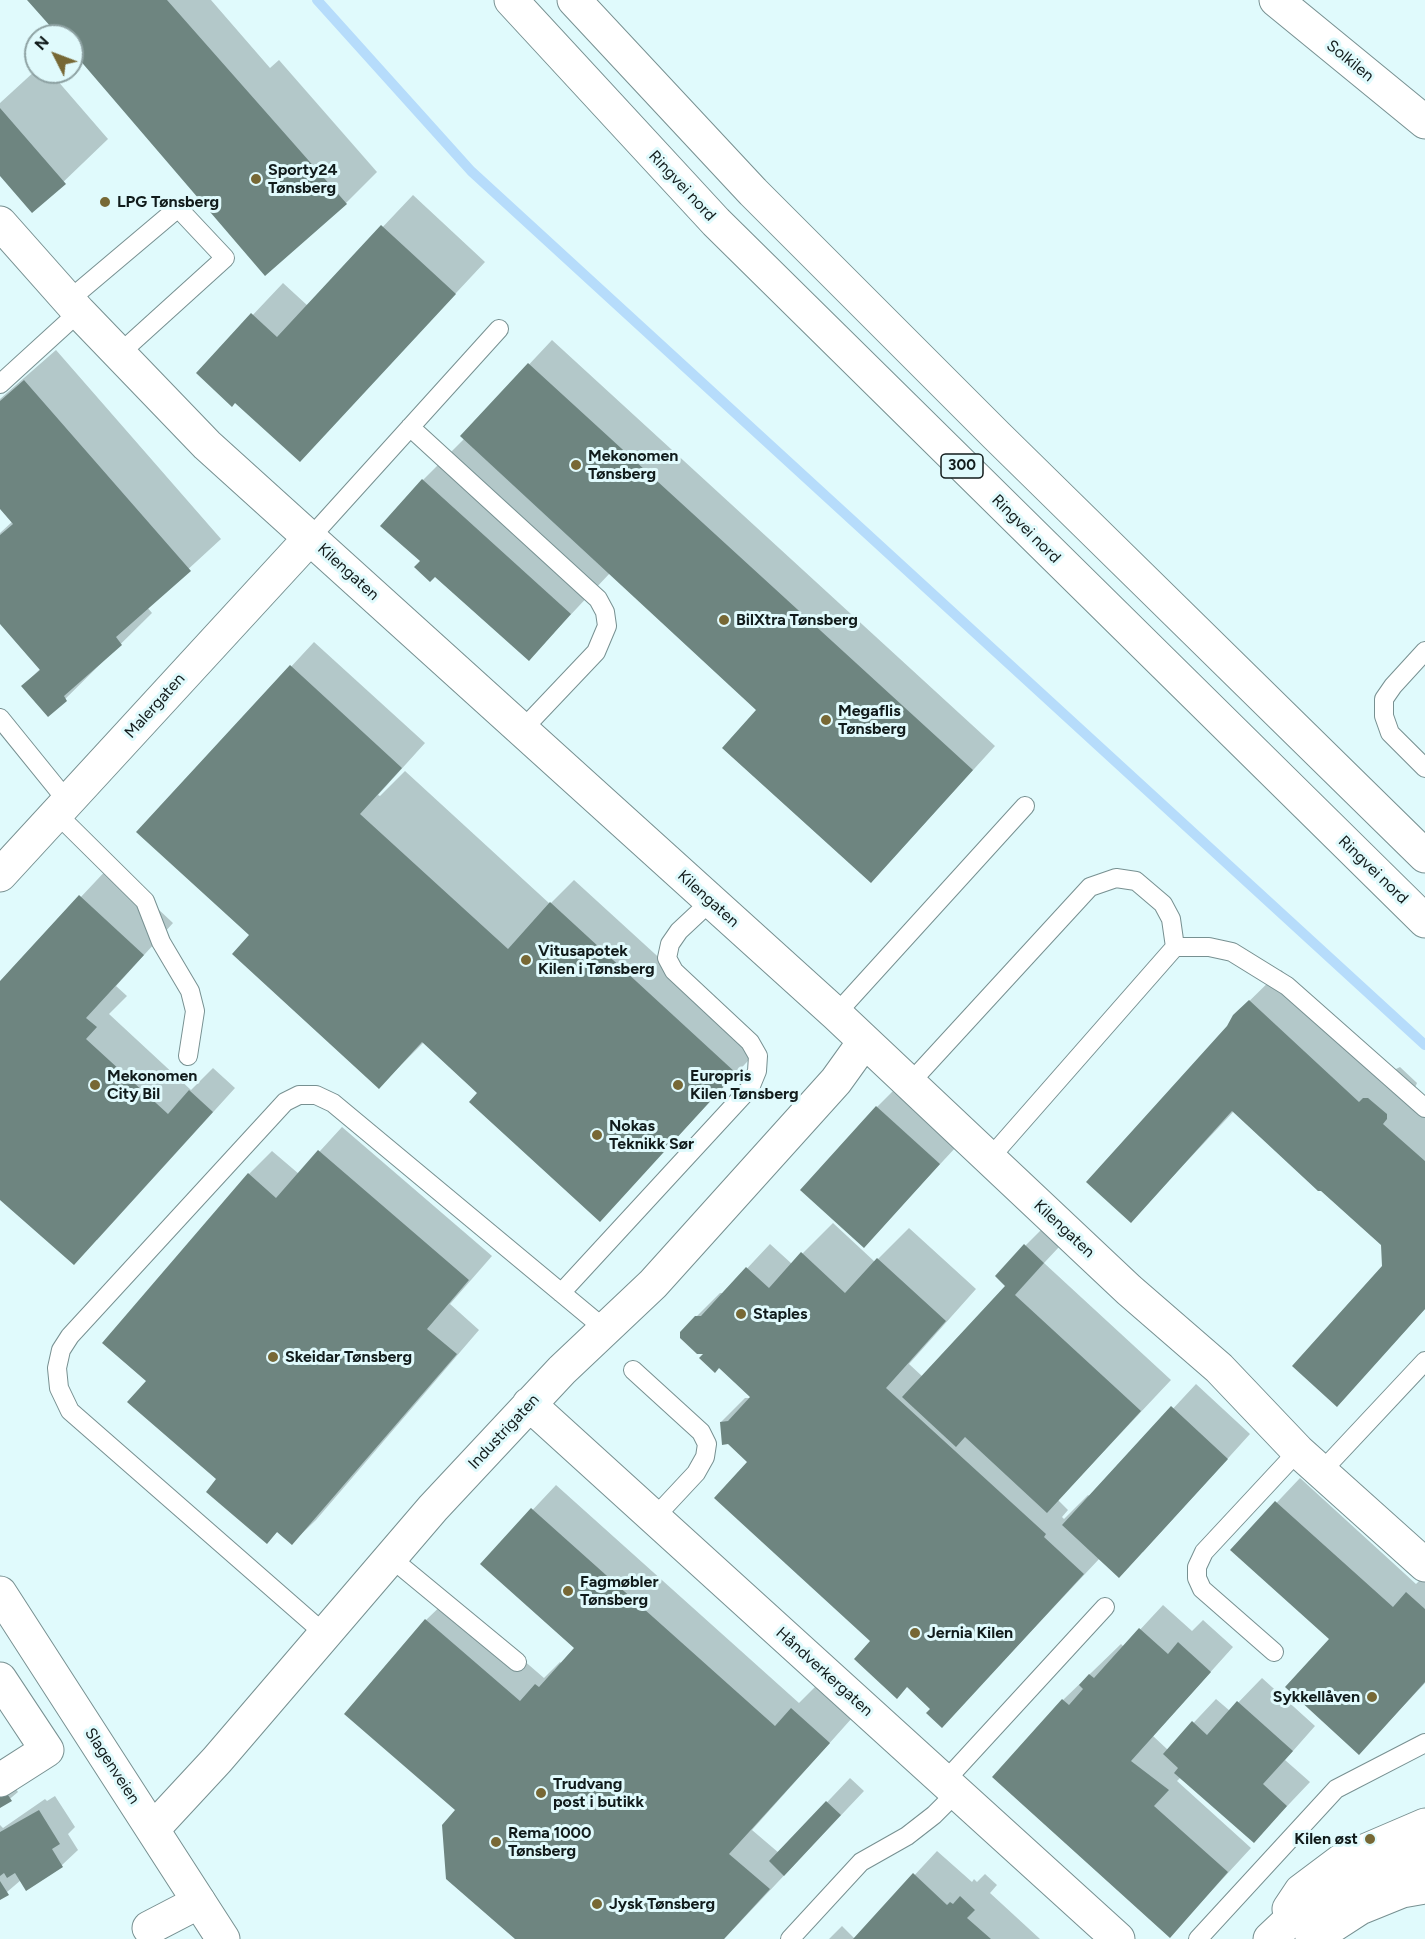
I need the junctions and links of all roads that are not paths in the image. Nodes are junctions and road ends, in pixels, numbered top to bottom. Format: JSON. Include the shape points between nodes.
{"nodes":[{"id":1,"x":511,"y":0,"type":"edge"},
{"id":2,"x":574,"y":0,"type":"edge"},
{"id":3,"x":1276,"y":0,"type":"edge"},
{"id":4,"x":1425,"y":122,"type":"edge"},
{"id":5,"x":0,"y":223,"type":"edge"},
{"id":6,"x":74,"y":306,"type":"junction"},
{"id":7,"x":499,"y":329,"type":"dead end"},
{"id":8,"x":119,"y":354,"type":"junction"},
{"id":9,"x":0,"y":384,"type":"edge"},
{"id":10,"x":410,"y":427,"type":"junction"},
{"id":11,"x":310,"y":538,"type":"junction"},
{"id":12,"x":1425,"y":651,"type":"edge"},
{"id":13,"x":0,"y":718,"type":"edge"},
{"id":14,"x":522,"y":730,"type":"junction"},
{"id":15,"x":1425,"y":768,"type":"edge"},
{"id":16,"x":1025,"y":806,"type":"dead end"},
{"id":17,"x":63,"y":808,"type":"junction"},
{"id":18,"x":1425,"y":856,"type":"edge"},
{"id":19,"x":0,"y":874,"type":"edge"},
{"id":20,"x":710,"y":902,"type":"junction"},
{"id":21,"x":1425,"y":921,"type":"edge"},
{"id":22,"x":1175,"y":947,"type":"junction"},
{"id":23,"x":836,"y":1014,"type":"junction"},
{"id":24,"x":864,"y":1042,"type":"junction"},
{"id":25,"x":188,"y":1056,"type":"dead end"},
{"id":26,"x":909,"y":1084,"type":"junction"},
{"id":27,"x":1425,"y":1108,"type":"edge"},
{"id":28,"x":989,"y":1159,"type":"junction"},
{"id":29,"x":561,"y":1293,"type":"junction"},
{"id":30,"x":606,"y":1330,"type":"junction"},
{"id":31,"x":1425,"y":1361,"type":"edge"},
{"id":32,"x":633,"y":1370,"type":"dead end"},
{"id":33,"x":529,"y":1404,"type":"junction"},
{"id":34,"x":1309,"y":1461,"type":"junction"},
{"id":35,"x":654,"y":1518,"type":"junction"},
{"id":36,"x":391,"y":1558,"type":"junction"},
{"id":37,"x":1425,"y":1565,"type":"edge"},
{"id":38,"x":0,"y":1593,"type":"edge"},
{"id":39,"x":1105,"y":1606,"type":"dead end"},
{"id":40,"x":326,"y":1635,"type":"junction"},
{"id":41,"x":1274,"y":1652,"type":"dead end"},
{"id":42,"x":517,"y":1662,"type":"dead end"},
{"id":43,"x":0,"y":1679,"type":"edge"},
{"id":44,"x":1425,"y":1743,"type":"edge"},
{"id":45,"x":0,"y":1780,"type":"edge"},
{"id":46,"x":951,"y":1787,"type":"junction"},
{"id":47,"x":1425,"y":1825,"type":"edge"},
{"id":48,"x":153,"y":1829,"type":"junction"},
{"id":49,"x":1425,"y":1854,"type":"edge"},
{"id":50,"x":1425,"y":1887,"type":"edge"},
{"id":51,"x":199,"y":1902,"type":"junction"},
{"id":52,"x":149,"y":1928,"type":"dead end"},
{"id":53,"x":223,"y":1939,"type":"edge"},
{"id":54,"x":790,"y":1939,"type":"edge"},
{"id":55,"x":1118,"y":1939,"type":"edge"},
{"id":56,"x":1198,"y":1939,"type":"edge"},
{"id":57,"x":1269,"y":1939,"type":"edge"},
{"id":58,"x":1312,"y":1939,"type":"edge"}],
"edges":[{"from":1,"to":21,"type":"street","name":"Ringvei nord","number":"300","via":[[716,222]]},
{"from":2,"to":18,"type":"street","number":"300","via":[[753,192],[878,318]]},
{"from":3,"to":4,"type":"street","name":"Solkilen"},
{"from":5,"to":6,"type":"street","name":"Kilengaten"},
{"from":6,"to":8,"type":"street","name":"Kilengaten"},
{"from":6,"to":8,"type":"lane","via":[[178,208],[225,258]]},
{"from":6,"to":9,"type":"lane"},
{"from":7,"to":10,"type":"lane"},
{"from":8,"to":11,"type":"street","name":"Kilengaten","via":[[207,445]]},
{"from":10,"to":11,"type":"lane"},
{"from":10,"to":14,"type":"lane","via":[[598,599],[605,612],[607,626],[596,652]]},
{"from":11,"to":14,"type":"street","name":"Kilengaten"},
{"from":11,"to":17,"type":"street","name":"Malergaten"},
{"from":12,"to":15,"type":"lane","via":[[1384,699],[1390,734]]},
{"from":13,"to":17,"type":"lane"},
{"from":14,"to":20,"type":"street","name":"Kilengaten"},
{"from":16,"to":23,"type":"lane"},
{"from":17,"to":19,"type":"street","name":"Malergaten"},
{"from":17,"to":25,"type":"lane","via":[[145,901],[161,942],[190,991],[195,1011]]},
{"from":20,"to":23,"type":"street","name":"Kilengaten"},
{"from":20,"to":29,"type":"lane","via":[[679,931],[667,958],[674,970],[750,1042],[758,1056],[757,1071],[750,1088]]},
{"from":22,"to":26,"type":"lane","via":[[1171,919],[1163,904],[1136,881],[1116,878],[1090,887]]},
{"from":22,"to":27,"type":"lane","via":[[1232,952],[1287,986]]},
{"from":22,"to":28,"type":"lane"},
{"from":23,"to":24,"type":"street","name":"Kilengaten"},
{"from":24,"to":26,"type":"street","name":"Kilengaten"},
{"from":24,"to":30,"type":"street","name":"Industrigaten","via":[[836,1081],[653,1284]]},
{"from":26,"to":28,"type":"street","name":"Kilengaten"},
{"from":28,"to":34,"type":"street","name":"Kilengaten","via":[[1219,1368]]},
{"from":29,"to":30,"type":"lane"},
{"from":29,"to":40,"type":"lane","via":[[333,1102],[316,1095],[299,1095],[280,1108],[70,1336],[61,1350],[57,1368],[59,1388],[70,1411]]},
{"from":30,"to":33,"type":"street","name":"Industrigaten"},
{"from":31,"to":34,"type":"lane"},
{"from":32,"to":35,"type":"lane","via":[[701,1432],[707,1444],[696,1473]]},
{"from":33,"to":35,"type":"street","name":"Håndverkergaten"},
{"from":33,"to":36,"type":"street","name":"Industrigaten"},
{"from":34,"to":37,"type":"street","name":"Kilengaten"},
{"from":34,"to":41,"type":"lane","via":[[1204,1552],[1197,1567],[1202,1589]]},
{"from":35,"to":46,"type":"street","name":"Håndverkergaten"},
{"from":36,"to":40,"type":"street","name":"Industrigaten"},
{"from":36,"to":42,"type":"lane"},
{"from":38,"to":48,"type":"street","name":"Slagenveien"},
{"from":39,"to":46,"type":"lane"},
{"from":40,"to":48,"type":"street","name":"Industrigaten"},
{"from":43,"to":45,"type":"street","via":[[46,1750]]},
{"from":44,"to":56,"type":"lane","via":[[1336,1789]]},
{"from":46,"to":54,"type":"lane","via":[[934,1815],[907,1836],[861,1862]]},
{"from":46,"to":55,"type":"street","name":"Håndverkergaten"},
{"from":47,"to":57,"type":"street","via":[[1341,1861],[1301,1891]]},
{"from":48,"to":51,"type":"street","name":"Slagenveien"},
{"from":49,"to":57,"type":"street","via":[[1393,1861],[1348,1879],[1306,1905]]},
{"from":50,"to":58,"type":"street","via":[[1402,1891],[1360,1908]]},
{"from":51,"to":52,"type":"street"},
{"from":51,"to":53,"type":"street","name":"Slagenveien"}]}
